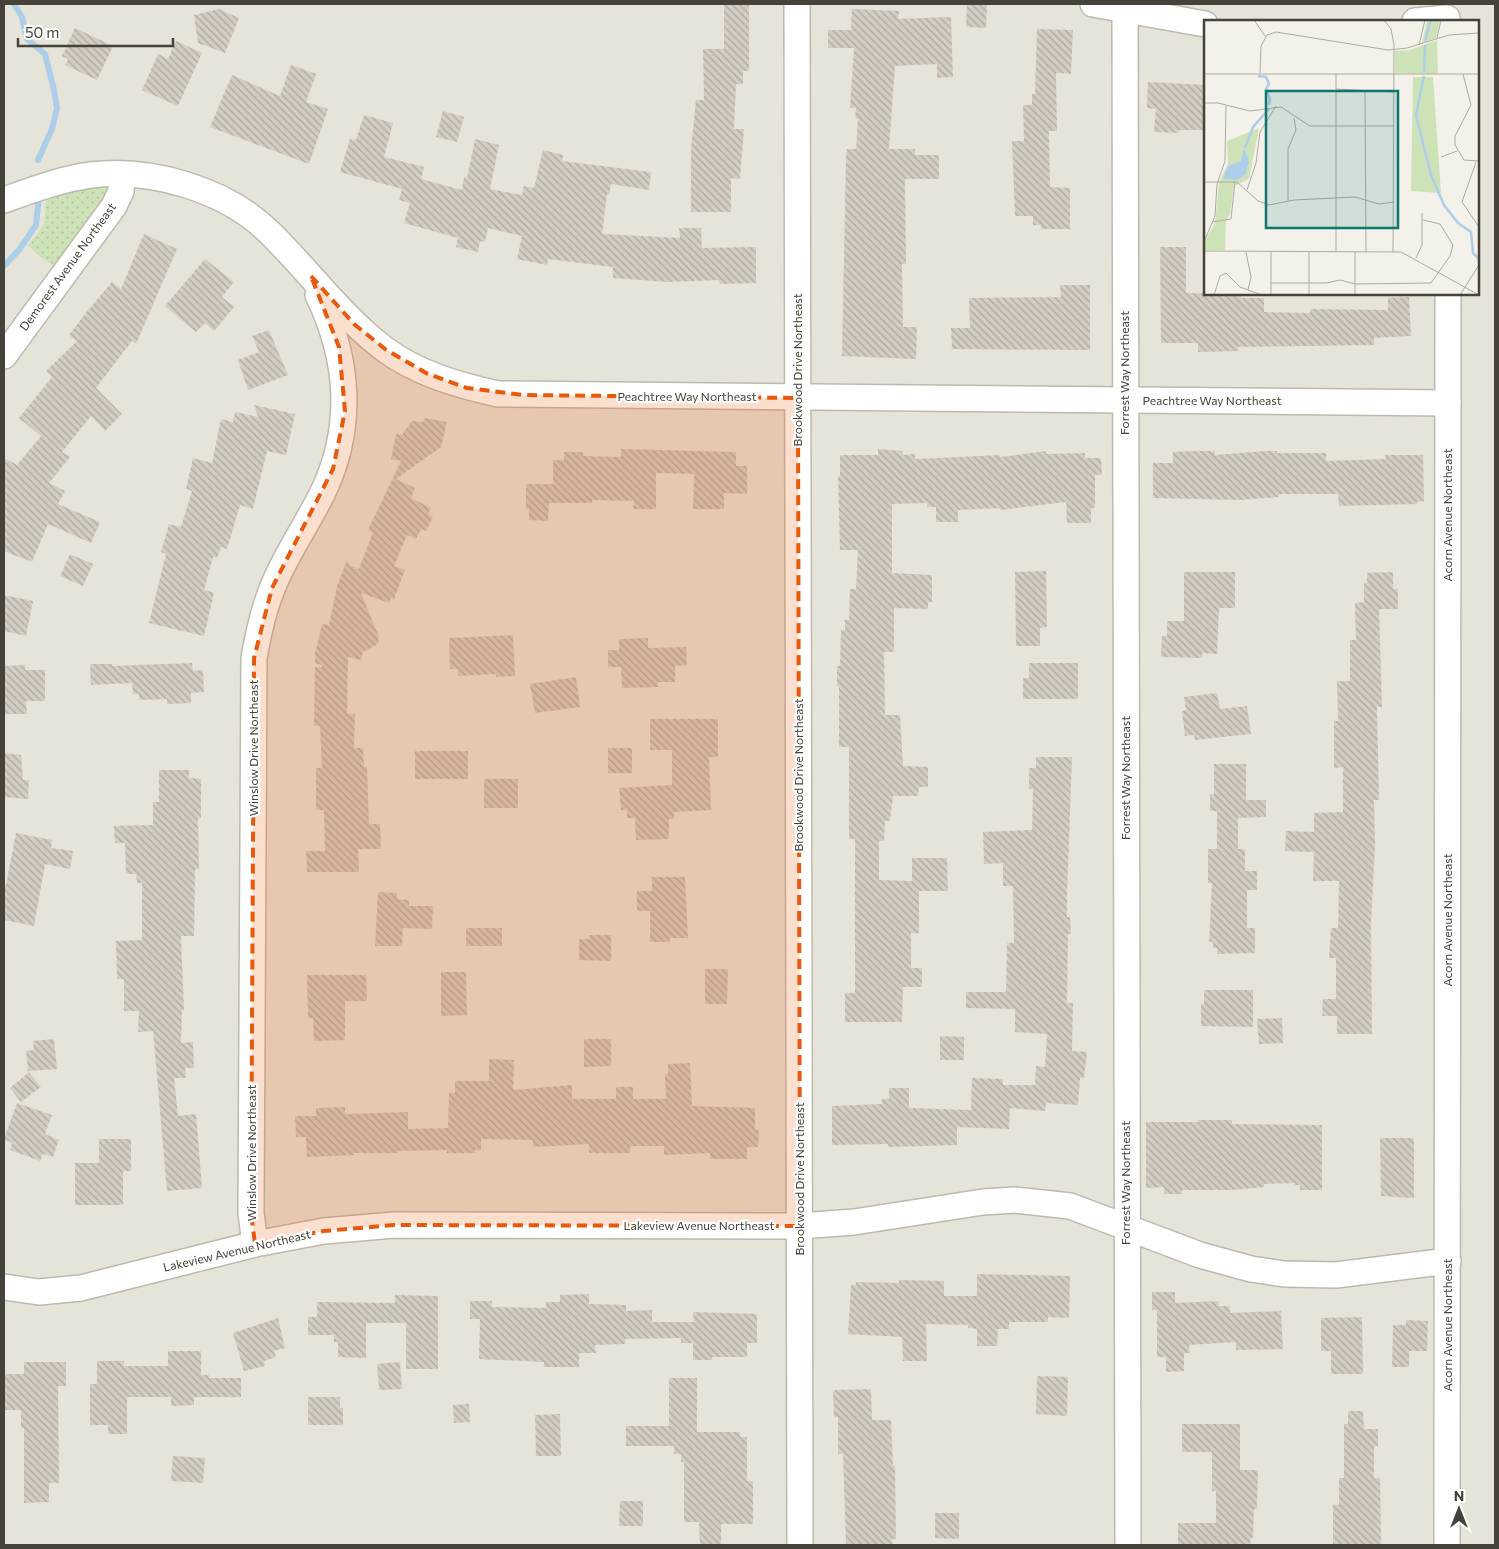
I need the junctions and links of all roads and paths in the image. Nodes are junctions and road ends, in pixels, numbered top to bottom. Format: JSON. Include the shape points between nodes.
{"nodes":[{"id":1,"x":797,"y":4,"type":"edge"},
{"id":2,"x":1093,"y":4,"type":"edge"},
{"id":3,"x":1125,"y":11,"type":"junction"},
{"id":4,"x":1447,"y":14,"type":"edge"},
{"id":5,"x":1420,"y":20,"type":"edge"},
{"id":6,"x":1204,"y":24,"type":"edge"},
{"id":7,"x":122,"y":174,"type":"junction"},
{"id":8,"x":4,"y":200,"type":"edge"},
{"id":9,"x":311,"y":276,"type":"junction"},
{"id":10,"x":1448,"y":295,"type":"edge"},
{"id":11,"x":4,"y":356,"type":"edge"},
{"id":12,"x":798,"y":398,"type":"junction"},
{"id":13,"x":1125,"y":400,"type":"junction"},
{"id":14,"x":1448,"y":403,"type":"junction"},
{"id":15,"x":800,"y":1226,"type":"junction"},
{"id":16,"x":1126,"y":1227,"type":"junction"},
{"id":17,"x":255,"y":1244,"type":"junction"},
{"id":18,"x":1448,"y":1261,"type":"junction"},
{"id":19,"x":4,"y":1287,"type":"edge"},
{"id":20,"x":800,"y":1545,"type":"edge"},
{"id":21,"x":1128,"y":1545,"type":"edge"},
{"id":22,"x":1447,"y":1545,"type":"edge"}],
"edges":[{"from":1,"to":12,"type":"street","name":"Brookwood Drive Northeast"},
{"from":2,"to":3,"type":"street"},
{"from":3,"to":6,"type":"street"},
{"from":3,"to":13,"type":"street","name":"Forrest Way Northeast"},
{"from":4,"to":5,"type":"street"},
{"from":7,"to":8,"type":"street","name":"Peachtree Way Northeast","via":[[65,180]]},
{"from":7,"to":9,"type":"street","name":"Peachtree Way Northeast","via":[[175,181],[226,201],[268,231]]},
{"from":7,"to":11,"type":"street","name":"Demorest Avenue Northeast","via":[[114,206]]},
{"from":9,"to":12,"type":"street","name":"Peachtree Way Northeast","via":[[354,324],[385,349],[426,373],[468,388],[524,395]]},
{"from":9,"to":17,"type":"street","name":"Winslow Drive Northeast","via":[[339,348],[345,410],[342,438],[333,469],[272,588],[254,658],[251,1213]]},
{"from":10,"to":14,"type":"street","name":"Acorn Avenue Northeast"},
{"from":12,"to":13,"type":"street","name":"Peachtree Way Northeast"},
{"from":12,"to":15,"type":"street","name":"Brookwood Drive Northeast"},
{"from":13,"to":14,"type":"street","name":"Peachtree Way Northeast"},
{"from":13,"to":16,"type":"street","name":"Forrest Way Northeast"},
{"from":14,"to":18,"type":"street","name":"Acorn Avenue Northeast"},
{"from":15,"to":16,"type":"street","name":"Lakeview Avenue Northeast","via":[[854,1222],[1015,1200],[1070,1206]]},
{"from":15,"to":17,"type":"street","name":"Lakeview Avenue Northeast","via":[[394,1225],[324,1231]]},
{"from":15,"to":20,"type":"street","name":"Brookwood Drive Northeast"},
{"from":16,"to":18,"type":"street","name":"Lakeview Avenue Northeast","via":[[1200,1255],[1284,1274],[1336,1275]]},
{"from":16,"to":21,"type":"street","name":"Forrest Way Northeast"},
{"from":17,"to":19,"type":"street","name":"Lakeview Avenue Northeast","via":[[81,1288],[38,1292]]},
{"from":18,"to":22,"type":"street","name":"Acorn Avenue Northeast"}]}
